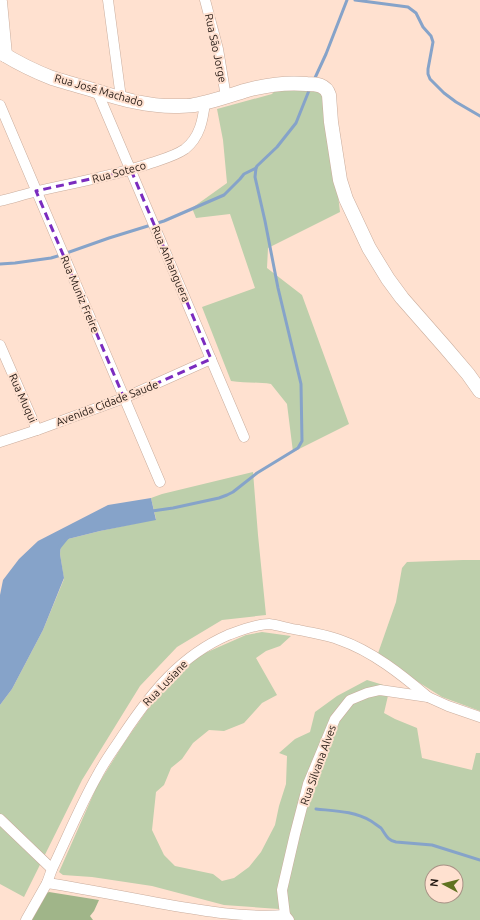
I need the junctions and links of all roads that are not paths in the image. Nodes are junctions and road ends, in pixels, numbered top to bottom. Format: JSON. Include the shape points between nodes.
{"nodes":[{"id":1,"x":108,"y":0,"type":"edge"},
{"id":2,"x":205,"y":0,"type":"edge"},
{"id":3,"x":0,"y":2,"type":"edge"},
{"id":4,"x":3,"y":54,"type":"edge"},
{"id":5,"x":97,"y":91,"type":"junction"},
{"id":6,"x":226,"y":97,"type":"junction"},
{"id":7,"x":121,"y":98,"type":"junction"},
{"id":8,"x":205,"y":102,"type":"junction"},
{"id":9,"x":0,"y":105,"type":"edge"},
{"id":10,"x":130,"y":170,"type":"junction"},
{"id":11,"x":36,"y":191,"type":"junction"},
{"id":12,"x":0,"y":201,"type":"edge"},
{"id":13,"x":0,"y":345,"type":"edge"},
{"id":14,"x":211,"y":359,"type":"junction"},
{"id":15,"x":480,"y":391,"type":"edge"},
{"id":16,"x":124,"y":398,"type":"junction"},
{"id":17,"x":37,"y":430,"type":"junction"},
{"id":18,"x":244,"y":437,"type":"dead end"},
{"id":19,"x":0,"y":442,"type":"edge"},
{"id":20,"x":160,"y":482,"type":"dead end"},
{"id":21,"x":428,"y":697,"type":"junction"},
{"id":22,"x":480,"y":718,"type":"edge"},
{"id":23,"x":0,"y":819,"type":"edge"},
{"id":24,"x":52,"y":869,"type":"junction"},
{"id":25,"x":47,"y":882,"type":"junction"},
{"id":26,"x":287,"y":917,"type":"edge"},
{"id":27,"x":26,"y":920,"type":"edge"}],
"edges":[{"from":1,"to":7,"type":"street"},
{"from":2,"to":6,"type":"street","name":"Rua São Jorge","via":[[216,40]]},
{"from":3,"to":4,"type":"street"},
{"from":4,"to":5,"type":"street","name":"Rua José Machado","via":[[51,77]]},
{"from":5,"to":7,"type":"street","name":"Rua José Machado"},
{"from":5,"to":10,"type":"street","name":"Rua Anhanguera"},
{"from":6,"to":8,"type":"street","name":"Rua José Machado"},
{"from":6,"to":15,"type":"street","name":"Rua José Machado","via":[[246,90],[287,83],[324,86],[330,95],[340,180],[369,248],[402,298]]},
{"from":7,"to":8,"type":"street","name":"Rua José Machado","via":[[173,106]]},
{"from":8,"to":10,"type":"street","name":"Rua Soteco","via":[[201,127],[185,149]]},
{"from":9,"to":11,"type":"street","name":"Rua Muniz Freire"},
{"from":10,"to":11,"type":"street","name":"Rua Soteco"},
{"from":10,"to":14,"type":"street","name":"Rua Anhanguera"},
{"from":11,"to":12,"type":"street","name":"Rua Soteco"},
{"from":11,"to":16,"type":"street","name":"Rua Muniz Freire"},
{"from":13,"to":17,"type":"street","name":"Rua Muqui"},
{"from":14,"to":16,"type":"street","name":"Avenida Cidade Saude"},
{"from":14,"to":18,"type":"street","name":"Rua Anhanguera"},
{"from":16,"to":17,"type":"street","name":"Avenida Cidade Saude"},
{"from":16,"to":20,"type":"street","name":"Rua Muniz Freire"},
{"from":17,"to":19,"type":"street","name":"Avenida Cidade Saude"},
{"from":21,"to":22,"type":"street","name":"Rua Silvana Alves"},
{"from":21,"to":24,"type":"street","name":"Rua Lusiane","via":[[401,674],[367,653],[329,637],[269,624],[238,631],[214,641],[171,673],[138,713],[96,776]]},
{"from":21,"to":26,"type":"street","name":"Rua Silvana Alves","via":[[380,690],[367,692],[350,700],[336,719],[308,784],[295,834],[282,890]]},
{"from":23,"to":24,"type":"street"},
{"from":24,"to":25,"type":"street","name":"Rua Lusiane"},
{"from":25,"to":26,"type":"street","via":[[200,910],[248,916]]},
{"from":25,"to":27,"type":"street","name":"Rua Lusiane"}]}
